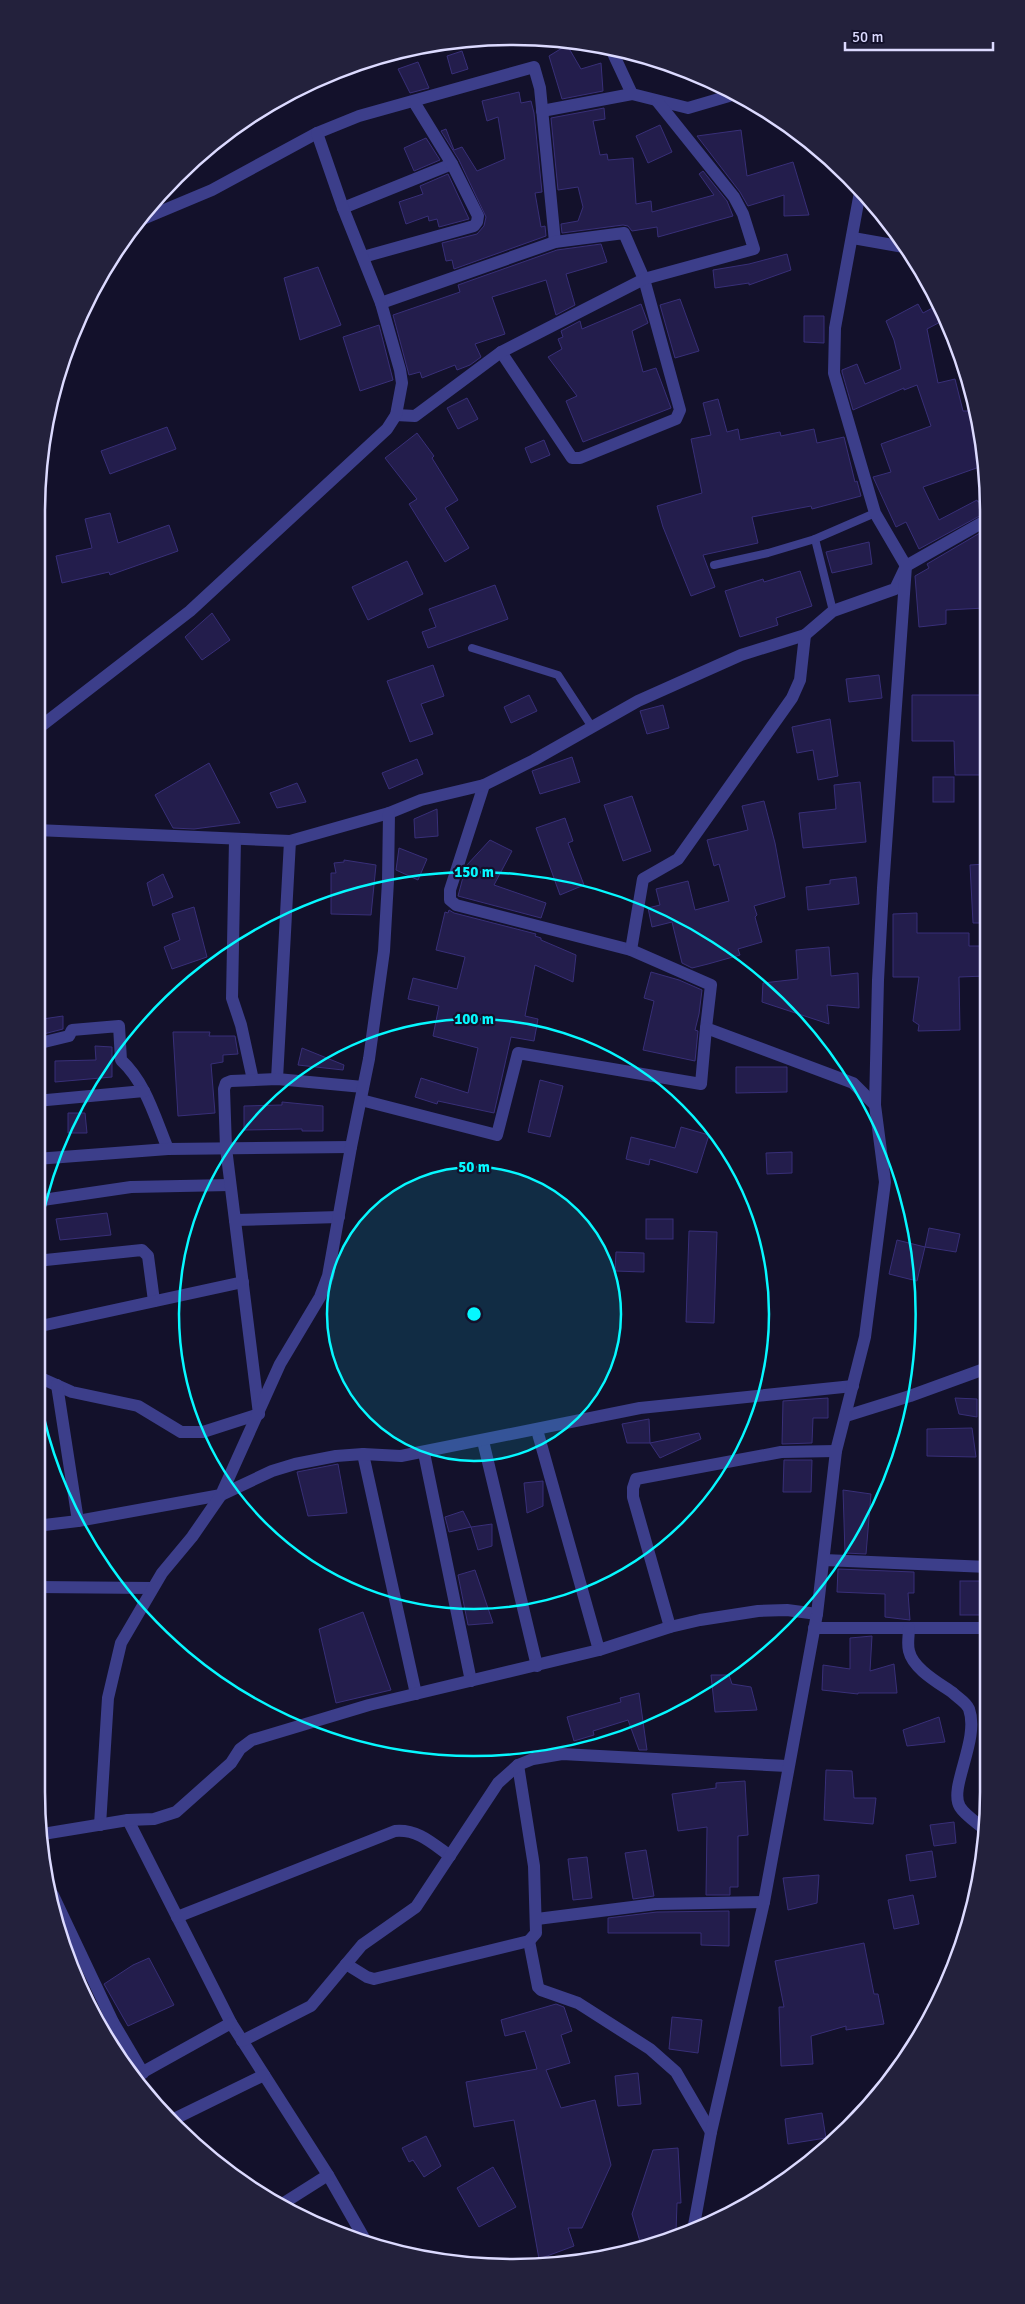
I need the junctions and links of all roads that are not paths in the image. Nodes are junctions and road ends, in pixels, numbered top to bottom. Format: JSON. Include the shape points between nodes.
{"nodes":[{"id":1,"x":615,"y":57,"type":"edge"},
{"id":2,"x":632,"y":94,"type":"junction"},
{"id":3,"x":726,"y":97,"type":"edge"},
{"id":4,"x":657,"y":101,"type":"junction"},
{"id":5,"x":414,"y":102,"type":"junction"},
{"id":6,"x":542,"y":111,"type":"junction"},
{"id":7,"x":317,"y":133,"type":"junction"},
{"id":8,"x":452,"y":164,"type":"junction"},
{"id":9,"x":859,"y":199,"type":"edge"},
{"id":10,"x":343,"y":208,"type":"junction"},
{"id":11,"x":152,"y":215,"type":"edge"},
{"id":12,"x":853,"y":238,"type":"junction"},
{"id":13,"x":555,"y":242,"type":"junction"},
{"id":14,"x":896,"y":246,"type":"edge"},
{"id":15,"x":363,"y":257,"type":"junction"},
{"id":16,"x":644,"y":280,"type":"junction"},
{"id":17,"x":381,"y":303,"type":"junction"},
{"id":18,"x":500,"y":352,"type":"junction"},
{"id":19,"x":396,"y":414,"type":"junction"},
{"id":20,"x":876,"y":513,"type":"junction"},
{"id":21,"x":980,"y":524,"type":"edge"},
{"id":22,"x":815,"y":539,"type":"junction"},
{"id":23,"x":714,"y":565,"type":"dead end"},
{"id":24,"x":906,"y":566,"type":"junction"},
{"id":25,"x":833,"y":611,"type":"junction"},
{"id":26,"x":805,"y":635,"type":"junction"},
{"id":27,"x":472,"y":648,"type":"dead end"},
{"id":28,"x":45,"y":723,"type":"edge"},
{"id":29,"x":592,"y":728,"type":"junction"},
{"id":30,"x":484,"y":785,"type":"junction"},
{"id":31,"x":389,"y":813,"type":"junction"},
{"id":32,"x":45,"y":830,"type":"edge"},
{"id":33,"x":235,"y":839,"type":"junction"},
{"id":34,"x":290,"y":841,"type":"junction"},
{"id":35,"x":631,"y":950,"type":"junction"},
{"id":36,"x":706,"y":1028,"type":"junction"},
{"id":37,"x":45,"y":1042,"type":"edge"},
{"id":38,"x":277,"y":1079,"type":"junction"},
{"id":39,"x":253,"y":1080,"type":"junction"},
{"id":40,"x":144,"y":1091,"type":"junction"},
{"id":41,"x":362,"y":1094,"type":"junction"},
{"id":42,"x":45,"y":1100,"type":"edge"},
{"id":43,"x":876,"y":1105,"type":"junction"},
{"id":44,"x":351,"y":1147,"type":"junction"},
{"id":45,"x":226,"y":1148,"type":"junction"},
{"id":46,"x":168,"y":1149,"type":"junction"},
{"id":47,"x":45,"y":1157,"type":"edge"},
{"id":48,"x":230,"y":1185,"type":"junction"},
{"id":49,"x":45,"y":1200,"type":"edge"},
{"id":50,"x":339,"y":1217,"type":"junction"},
{"id":51,"x":235,"y":1220,"type":"junction"},
{"id":52,"x":45,"y":1259,"type":"edge"},
{"id":53,"x":242,"y":1282,"type":"junction"},
{"id":54,"x":154,"y":1301,"type":"junction"},
{"id":55,"x":45,"y":1325,"type":"edge"},
{"id":56,"x":980,"y":1371,"type":"edge"},
{"id":57,"x":45,"y":1380,"type":"edge"},
{"id":58,"x":58,"y":1385,"type":"junction"},
{"id":59,"x":853,"y":1386,"type":"junction"},
{"id":60,"x":259,"y":1414,"type":"junction"},
{"id":61,"x":846,"y":1416,"type":"junction"},
{"id":62,"x":538,"y":1430,"type":"junction"},
{"id":63,"x":482,"y":1441,"type":"junction"},
{"id":64,"x":836,"y":1451,"type":"junction"},
{"id":65,"x":424,"y":1452,"type":"junction"},
{"id":66,"x":363,"y":1454,"type":"junction"},
{"id":67,"x":221,"y":1495,"type":"junction"},
{"id":68,"x":78,"y":1521,"type":"junction"},
{"id":69,"x":45,"y":1525,"type":"edge"},
{"id":70,"x":824,"y":1560,"type":"junction"},
{"id":71,"x":980,"y":1567,"type":"edge"},
{"id":72,"x":45,"y":1587,"type":"edge"},
{"id":73,"x":152,"y":1588,"type":"junction"},
{"id":74,"x":817,"y":1614,"type":"junction"},
{"id":75,"x":670,"y":1627,"type":"junction"},
{"id":76,"x":814,"y":1628,"type":"junction"},
{"id":77,"x":909,"y":1628,"type":"junction"},
{"id":78,"x":980,"y":1628,"type":"edge"},
{"id":79,"x":600,"y":1650,"type":"junction"},
{"id":80,"x":538,"y":1666,"type":"junction"},
{"id":81,"x":471,"y":1681,"type":"junction"},
{"id":82,"x":416,"y":1694,"type":"junction"},
{"id":83,"x":518,"y":1766,"type":"junction"},
{"id":84,"x":788,"y":1766,"type":"junction"},
{"id":85,"x":128,"y":1820,"type":"junction"},
{"id":86,"x":979,"y":1824,"type":"edge"},
{"id":87,"x":100,"y":1825,"type":"junction"},
{"id":88,"x":47,"y":1833,"type":"edge"},
{"id":89,"x":450,"y":1856,"type":"junction"},
{"id":90,"x":764,"y":1902,"type":"junction"},
{"id":91,"x":61,"y":1910,"type":"edge"},
{"id":92,"x":177,"y":1917,"type":"junction"},
{"id":93,"x":536,"y":1920,"type":"junction"},
{"id":94,"x":529,"y":1941,"type":"junction"},
{"id":95,"x":346,"y":1964,"type":"junction"},
{"id":96,"x":113,"y":2022,"type":"junction"},
{"id":97,"x":231,"y":2023,"type":"junction"},
{"id":98,"x":108,"y":2024,"type":"edge"},
{"id":99,"x":242,"y":2041,"type":"junction"},
{"id":100,"x":132,"y":2062,"type":"edge"},
{"id":101,"x":140,"y":2074,"type":"edge"},
{"id":102,"x":264,"y":2075,"type":"junction"},
{"id":103,"x":178,"y":2117,"type":"edge"},
{"id":104,"x":711,"y":2132,"type":"junction"},
{"id":105,"x":328,"y":2175,"type":"junction"},
{"id":106,"x":287,"y":2201,"type":"edge"},
{"id":107,"x":695,"y":2221,"type":"edge"},
{"id":108,"x":357,"y":2232,"type":"edge"}],
"edges":[{"from":1,"to":2,"type":"street"},
{"from":2,"to":4,"type":"street"},
{"from":2,"to":6,"type":"street"},
{"from":3,"to":4,"type":"street","via":[[688,108]]},
{"from":4,"to":16,"type":"street","via":[[734,197],[754,249]]},
{"from":5,"to":6,"type":"street","via":[[534,67]]},
{"from":5,"to":7,"type":"street","via":[[360,116]]},
{"from":5,"to":8,"type":"street"},
{"from":6,"to":13,"type":"street"},
{"from":7,"to":10,"type":"street"},
{"from":7,"to":11,"type":"street","via":[[212,190]]},
{"from":8,"to":10,"type":"street"},
{"from":8,"to":15,"type":"street","via":[[478,216],[474,226]]},
{"from":9,"to":12,"type":"street"},
{"from":10,"to":15,"type":"street"},
{"from":12,"to":14,"type":"street"},
{"from":12,"to":20,"type":"street","via":[[840,296],[833,361],[836,381]]},
{"from":13,"to":16,"type":"street","via":[[624,234]]},
{"from":13,"to":17,"type":"street"},
{"from":15,"to":17,"type":"street"},
{"from":16,"to":18,"type":"street"},
{"from":16,"to":18,"type":"street","via":[[680,410],[676,419],[580,458],[572,458]]},
{"from":17,"to":19,"type":"street","via":[[402,383]]},
{"from":18,"to":19,"type":"street","via":[[415,416]]},
{"from":19,"to":28,"type":"street","via":[[387,429],[190,611]]},
{"from":20,"to":22,"type":"lane"},
{"from":20,"to":24,"type":"street"},
{"from":21,"to":24,"type":"street"},
{"from":22,"to":23,"type":"lane"},
{"from":22,"to":25,"type":"lane"},
{"from":24,"to":25,"type":"street","via":[[895,589]]},
{"from":24,"to":43,"type":"street","via":[[882,888]]},
{"from":25,"to":26,"type":"street"},
{"from":26,"to":29,"type":"street","via":[[740,655],[638,701]]},
{"from":26,"to":35,"type":"street","via":[[800,680],[792,698],[678,859],[642,878]]},
{"from":27,"to":29,"type":"lane","via":[[558,675]]},
{"from":29,"to":30,"type":"street"},
{"from":30,"to":31,"type":"street","via":[[421,800]]},
{"from":30,"to":35,"type":"street","via":[[450,890],[450,900],[456,905]]},
{"from":31,"to":34,"type":"street"},
{"from":31,"to":41,"type":"street","via":[[384,951],[370,1059]]},
{"from":32,"to":33,"type":"street"},
{"from":33,"to":34,"type":"street"},
{"from":33,"to":39,"type":"street","via":[[232,998]]},
{"from":34,"to":38,"type":"street"},
{"from":35,"to":36,"type":"street","via":[[711,985]]},
{"from":36,"to":41,"type":"street","via":[[701,1084],[518,1053],[497,1135]]},
{"from":36,"to":43,"type":"street","via":[[853,1083]]},
{"from":37,"to":40,"type":"street","via":[[69,1036],[72,1030],[120,1026],[121,1060],[133,1071]]},
{"from":38,"to":39,"type":"street"},
{"from":38,"to":41,"type":"street"},
{"from":39,"to":45,"type":"street","via":[[226,1083]]},
{"from":40,"to":42,"type":"street"},
{"from":40,"to":46,"type":"street"},
{"from":41,"to":44,"type":"street"},
{"from":43,"to":59,"type":"street","via":[[885,1182],[865,1337]]},
{"from":44,"to":45,"type":"street"},
{"from":44,"to":50,"type":"street"},
{"from":45,"to":46,"type":"street"},
{"from":45,"to":48,"type":"street"},
{"from":46,"to":47,"type":"street"},
{"from":48,"to":49,"type":"street","via":[[131,1187]]},
{"from":48,"to":51,"type":"street"},
{"from":50,"to":51,"type":"street"},
{"from":50,"to":60,"type":"street","via":[[328,1276],[320,1297],[280,1364]]},
{"from":51,"to":53,"type":"street"},
{"from":52,"to":54,"type":"street","via":[[142,1250],[148,1256]]},
{"from":53,"to":54,"type":"street"},
{"from":53,"to":60,"type":"street"},
{"from":54,"to":55,"type":"street"},
{"from":56,"to":61,"type":"street"},
{"from":57,"to":58,"type":"street"},
{"from":58,"to":60,"type":"street","via":[[72,1392],[138,1406],[180,1432],[203,1432]]},
{"from":58,"to":68,"type":"street"},
{"from":59,"to":61,"type":"street"},
{"from":59,"to":62,"type":"street","via":[[640,1408]]},
{"from":60,"to":67,"type":"street"},
{"from":61,"to":64,"type":"street"},
{"from":62,"to":63,"type":"street"},
{"from":62,"to":79,"type":"street"},
{"from":63,"to":65,"type":"street"},
{"from":63,"to":80,"type":"street"},
{"from":64,"to":70,"type":"street"},
{"from":64,"to":75,"type":"street","via":[[781,1452],[636,1479],[633,1497]]},
{"from":65,"to":66,"type":"street","via":[[401,1456]]},
{"from":65,"to":81,"type":"street"},
{"from":66,"to":67,"type":"street","via":[[295,1464]]},
{"from":66,"to":82,"type":"street"},
{"from":67,"to":68,"type":"street"},
{"from":67,"to":73,"type":"street"},
{"from":68,"to":69,"type":"street"},
{"from":70,"to":71,"type":"street"},
{"from":70,"to":74,"type":"street"},
{"from":72,"to":73,"type":"street"},
{"from":73,"to":87,"type":"street","via":[[121,1643],[108,1698]]},
{"from":74,"to":75,"type":"street","via":[[758,1611]]},
{"from":74,"to":76,"type":"street"},
{"from":75,"to":79,"type":"street"},
{"from":76,"to":77,"type":"street"},
{"from":76,"to":84,"type":"street"},
{"from":77,"to":78,"type":"street"},
{"from":77,"to":86,"type":"street","via":[[909,1651],[915,1662],[968,1708],[970,1738],[957,1796],[959,1807]]},
{"from":79,"to":80,"type":"street"},
{"from":80,"to":81,"type":"street"},
{"from":81,"to":82,"type":"street"},
{"from":82,"to":85,"type":"street","via":[[252,1740],[176,1812],[154,1819]]},
{"from":83,"to":84,"type":"street","via":[[533,1759],[562,1754]]},
{"from":83,"to":89,"type":"street","via":[[498,1783]]},
{"from":83,"to":93,"type":"street","via":[[534,1866]]},
{"from":84,"to":90,"type":"street"},
{"from":85,"to":87,"type":"street"},
{"from":85,"to":92,"type":"street"},
{"from":87,"to":88,"type":"street"},
{"from":89,"to":92,"type":"street","via":[[409,1830],[395,1831]]},
{"from":89,"to":95,"type":"street","via":[[416,1907],[374,1935]]},
{"from":90,"to":93,"type":"street","via":[[656,1904]]},
{"from":90,"to":104,"type":"street"},
{"from":91,"to":96,"type":"street"},
{"from":92,"to":97,"type":"street"},
{"from":93,"to":94,"type":"street","via":[[536,1933]]},
{"from":94,"to":95,"type":"street","via":[[374,1978]]},
{"from":94,"to":104,"type":"street","via":[[538,1987],[578,2003],[650,2049],[676,2072]]},
{"from":95,"to":99,"type":"street","via":[[311,2006]]},
{"from":96,"to":98,"type":"street"},
{"from":96,"to":100,"type":"street"},
{"from":97,"to":99,"type":"street"},
{"from":97,"to":101,"type":"street"},
{"from":99,"to":102,"type":"street"},
{"from":102,"to":103,"type":"street"},
{"from":102,"to":105,"type":"street"},
{"from":104,"to":107,"type":"street"},
{"from":105,"to":106,"type":"street"},
{"from":105,"to":108,"type":"street"}]}
